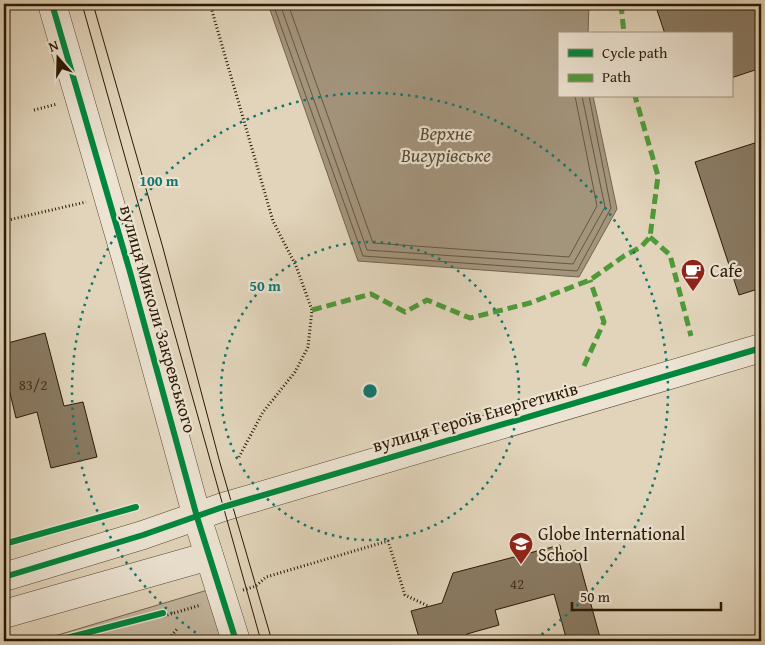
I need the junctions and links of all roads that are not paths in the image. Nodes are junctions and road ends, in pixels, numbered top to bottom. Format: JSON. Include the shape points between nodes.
{"nodes":[{"id":1,"x":52,"y":4,"type":"edge"},
{"id":2,"x":761,"y":348,"type":"edge"},
{"id":3,"x":197,"y":517,"type":"junction"},
{"id":4,"x":209,"y":556,"type":"junction"},
{"id":5,"x":4,"y":577,"type":"edge"},
{"id":6,"x":4,"y":614,"type":"edge"},
{"id":7,"x":236,"y":641,"type":"edge"}],
"edges":[{"from":1,"to":3,"type":"street","name":"вулиця Миколи Закревського"},
{"from":2,"to":3,"type":"street","name":"вулиця Героїв Енергетиків"},
{"from":3,"to":4,"type":"street","name":"вулиця Миколи Закревського"},
{"from":3,"to":5,"type":"street","name":"вулиця Героїв Енергетиків"},
{"from":4,"to":6,"type":"street"},
{"from":4,"to":7,"type":"street","name":"вулиця Миколи Закревського"}]}
